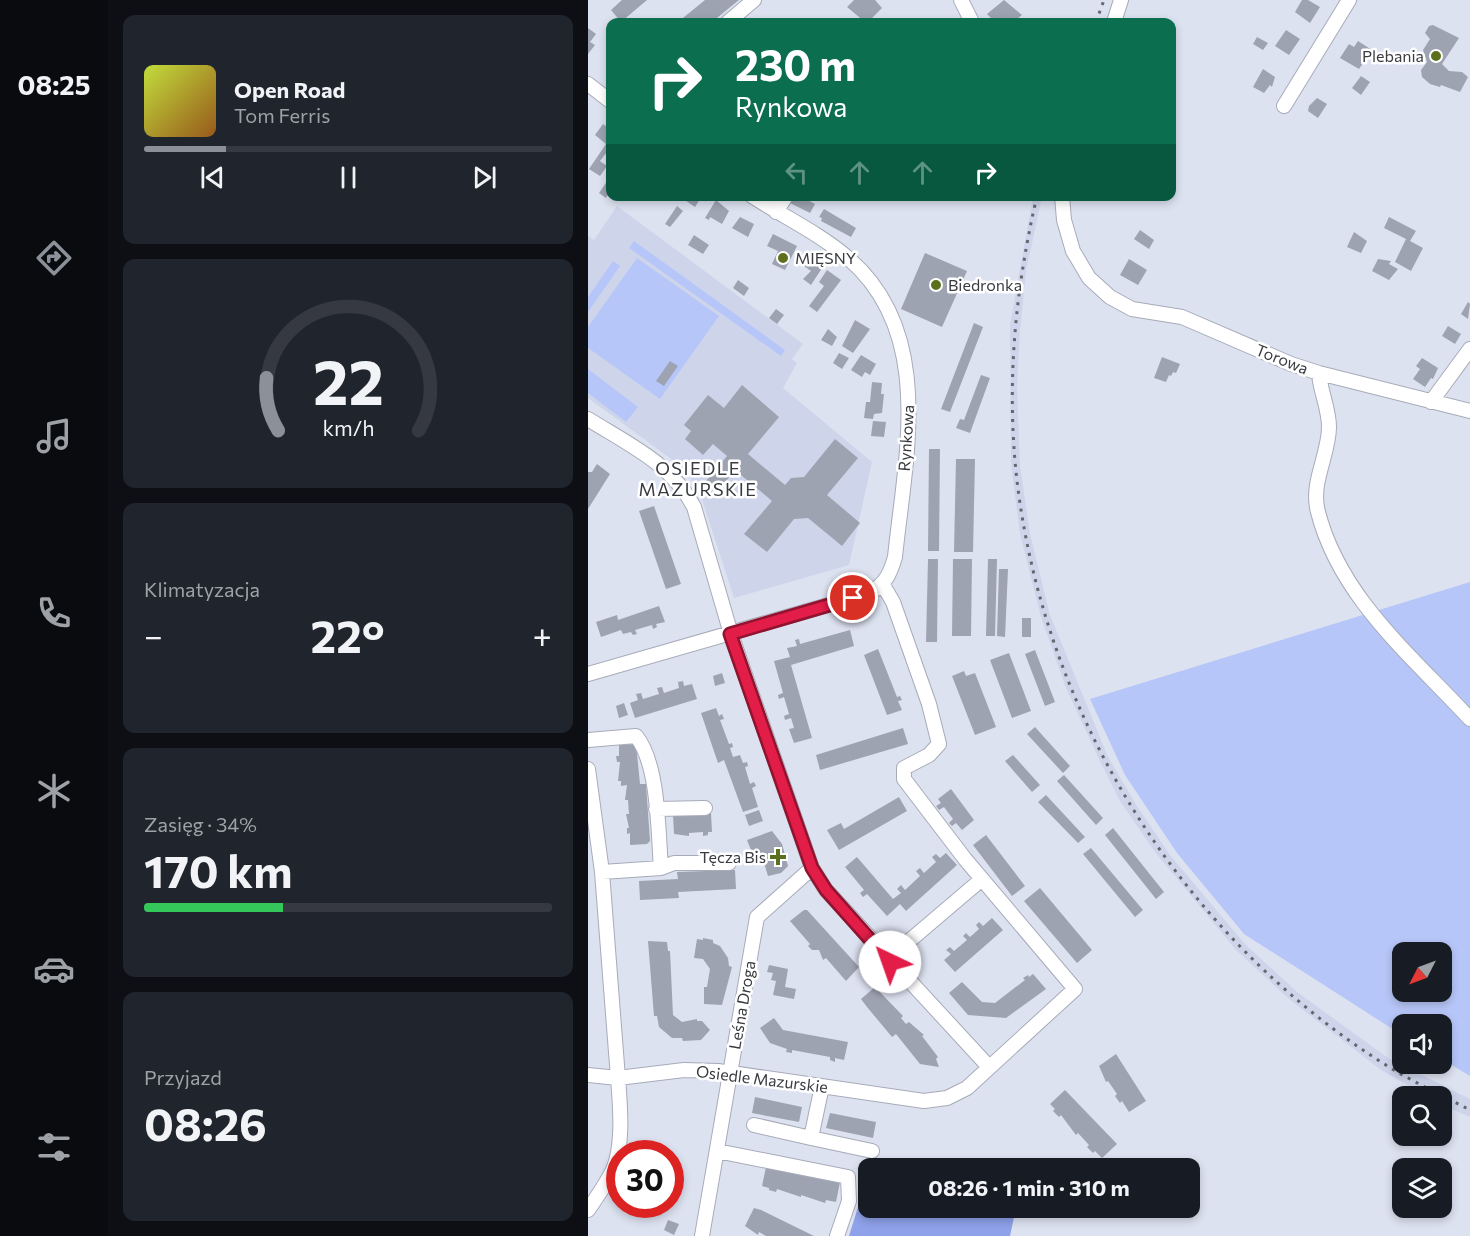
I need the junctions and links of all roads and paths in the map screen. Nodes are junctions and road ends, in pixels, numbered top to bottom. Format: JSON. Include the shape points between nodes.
{"nodes":[{"id":1,"x":754,"y":0,"type":"edge"},
{"id":2,"x":961,"y":0,"type":"edge"},
{"id":3,"x":1121,"y":0,"type":"edge"},
{"id":4,"x":1349,"y":0,"type":"edge"},
{"id":5,"x":733,"y":18,"type":"edge"},
{"id":6,"x":970,"y":18,"type":"edge"},
{"id":7,"x":1115,"y":18,"type":"edge"},
{"id":8,"x":588,"y":84,"type":"edge"},
{"id":9,"x":606,"y":98,"type":"edge"},
{"id":10,"x":1284,"y":106,"type":"dead end"},
{"id":11,"x":760,"y":201,"type":"edge"},
{"id":12,"x":783,"y":201,"type":"edge"},
{"id":13,"x":1062,"y":201,"type":"edge"},
{"id":14,"x":776,"y":212,"type":"junction"},
{"id":15,"x":1470,"y":349,"type":"edge"},
{"id":16,"x":1319,"y":373,"type":"junction"},
{"id":17,"x":1431,"y":402,"type":"junction"},
{"id":18,"x":1470,"y":411,"type":"edge"},
{"id":19,"x":588,"y":419,"type":"edge"},
{"id":20,"x":883,"y":585,"type":"junction"},
{"id":21,"x":730,"y":634,"type":"junction"},
{"id":22,"x":588,"y":674,"type":"edge"},
{"id":23,"x":1470,"y":719,"type":"edge"},
{"id":24,"x":588,"y":740,"type":"edge"},
{"id":25,"x":588,"y":769,"type":"edge"},
{"id":26,"x":705,"y":808,"type":"dead end"},
{"id":27,"x":656,"y":809,"type":"junction"},
{"id":28,"x":729,"y":863,"type":"dead end"},
{"id":29,"x":661,"y":868,"type":"junction"},
{"id":30,"x":812,"y":868,"type":"junction"},
{"id":31,"x":602,"y":872,"type":"junction"},
{"id":32,"x":982,"y":879,"type":"junction"},
{"id":33,"x":888,"y":959,"type":"junction"},
{"id":34,"x":989,"y":1067,"type":"junction"},
{"id":35,"x":730,"y":1072,"type":"junction"},
{"id":36,"x":588,"y":1075,"type":"edge"},
{"id":37,"x":618,"y":1078,"type":"junction"},
{"id":38,"x":822,"y":1086,"type":"junction"},
{"id":39,"x":754,"y":1125,"type":"dead end"},
{"id":40,"x":811,"y":1138,"type":"junction"},
{"id":41,"x":717,"y":1151,"type":"junction"},
{"id":42,"x":872,"y":1151,"type":"dead end"},
{"id":43,"x":588,"y":1210,"type":"edge"},
{"id":44,"x":702,"y":1236,"type":"edge"},
{"id":45,"x":837,"y":1236,"type":"edge"}],
"edges":[{"from":1,"to":5,"type":"street"},
{"from":2,"to":6,"type":"street"},
{"from":3,"to":7,"type":"street"},
{"from":4,"to":10,"type":"street"},
{"from":8,"to":9,"type":"street"},
{"from":11,"to":14,"type":"street","name":"Rynkowa"},
{"from":12,"to":14,"type":"street"},
{"from":13,"to":16,"type":"street","name":"Torowa","via":[[1073,251],[1089,278],[1110,297],[1132,309],[1182,317]]},
{"from":14,"to":20,"type":"street","name":"Rynkowa","via":[[822,237],[850,260],[870,283],[897,331],[909,380],[910,410],[895,557],[891,574]]},
{"from":15,"to":17,"type":"street"},
{"from":16,"to":17,"type":"street"},
{"from":16,"to":23,"type":"street","name":"Torowa","via":[[1329,427],[1318,477],[1317,510],[1340,564],[1372,616]]},
{"from":17,"to":18,"type":"street"},
{"from":19,"to":21,"type":"street","via":[[662,465],[686,490],[703,535]]},
{"from":20,"to":21,"type":"street","via":[[870,593]]},
{"from":20,"to":32,"type":"street","name":"Osiedle Mazurskie","via":[[893,602],[939,744],[929,755],[904,768],[904,779]]},
{"from":21,"to":22,"type":"street"},
{"from":21,"to":30,"type":"street"},
{"from":24,"to":27,"type":"street","via":[[636,736],[645,748]]},
{"from":25,"to":31,"type":"street"},
{"from":26,"to":27,"type":"street"},
{"from":27,"to":29,"type":"street"},
{"from":28,"to":29,"type":"street","via":[[674,863]]},
{"from":29,"to":31,"type":"street"},
{"from":30,"to":33,"type":"street","via":[[826,890]]},
{"from":30,"to":35,"type":"street","name":"Leśna Droga","via":[[757,917]]},
{"from":31,"to":37,"type":"street"},
{"from":32,"to":33,"type":"street"},
{"from":32,"to":34,"type":"street","name":"Osiedle Mazurskie","via":[[1075,988]]},
{"from":33,"to":34,"type":"street"},
{"from":34,"to":38,"type":"street","name":"Osiedle Mazurskie","via":[[967,1088],[947,1098],[924,1101]]},
{"from":35,"to":37,"type":"street","name":"Osiedle Mazurskie","via":[[684,1070]]},
{"from":35,"to":38,"type":"street","name":"Osiedle Mazurskie"},
{"from":35,"to":41,"type":"street","name":"Leśna Droga"},
{"from":36,"to":37,"type":"street","name":"Osiedle Mazurskie"},
{"from":37,"to":43,"type":"street","via":[[615,1161],[603,1189]]},
{"from":38,"to":40,"type":"street"},
{"from":39,"to":40,"type":"street"},
{"from":40,"to":42,"type":"street"},
{"from":41,"to":44,"type":"street","name":"Leśna Droga"},
{"from":41,"to":45,"type":"street","via":[[848,1177],[849,1201]]}]}
